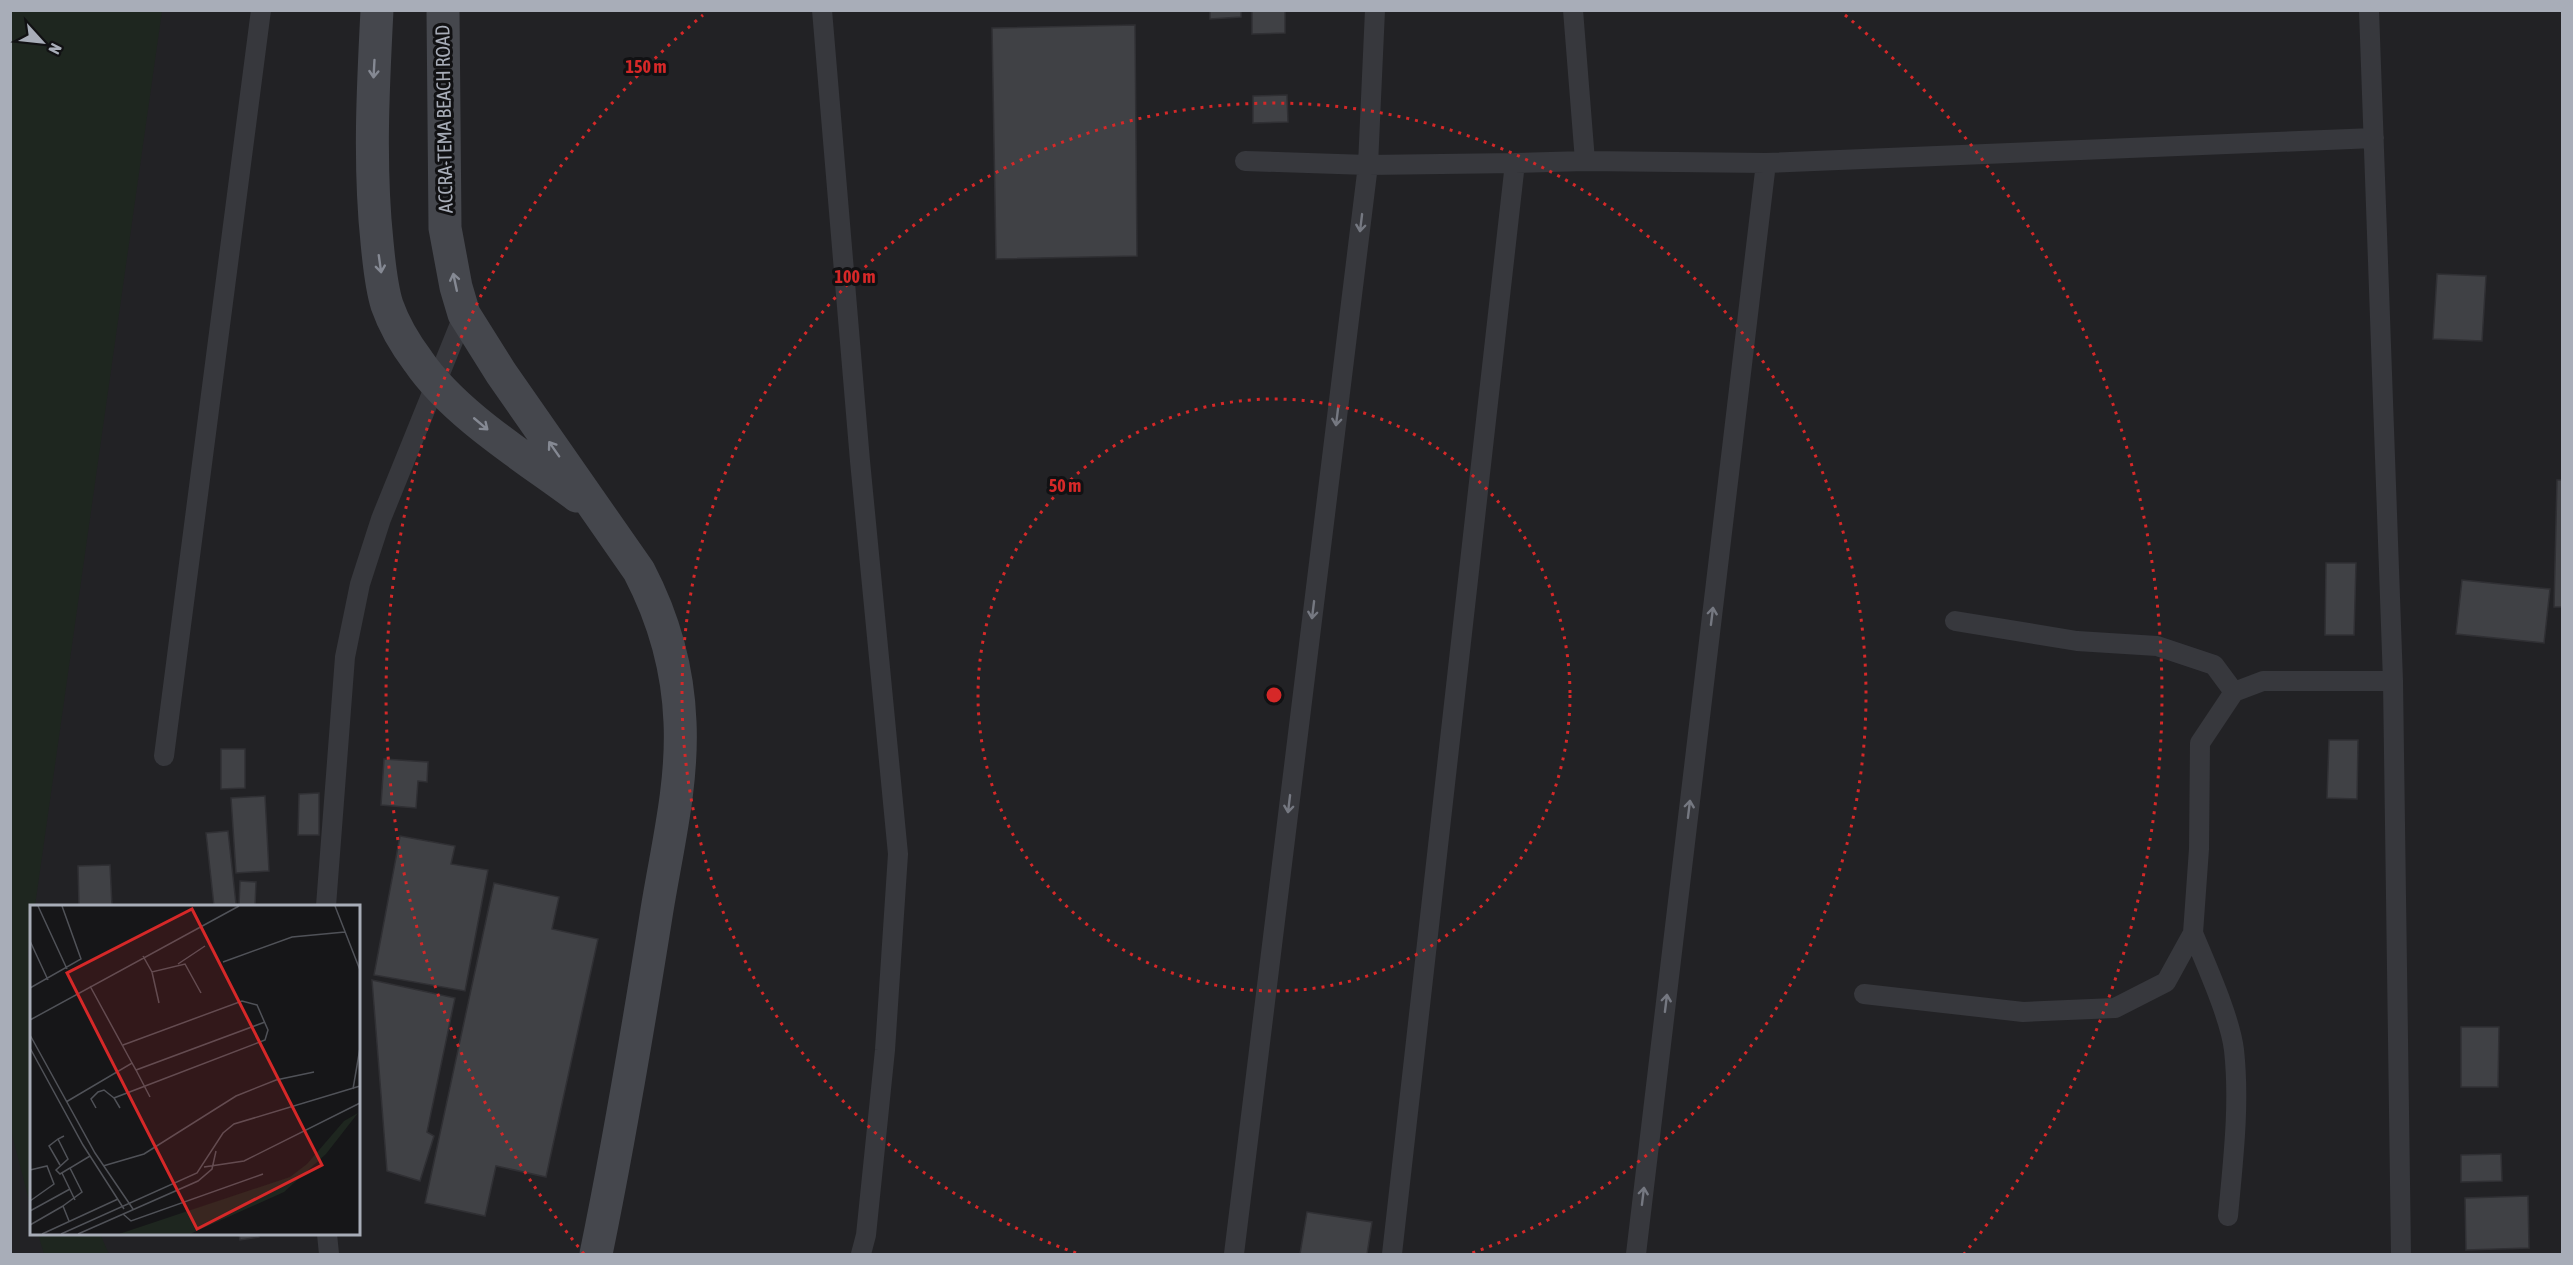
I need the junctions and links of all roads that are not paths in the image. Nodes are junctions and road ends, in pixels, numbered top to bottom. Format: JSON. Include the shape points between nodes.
{"nodes":[{"id":1,"x":261,"y":10,"type":"edge"},
{"id":2,"x":377,"y":10,"type":"edge"},
{"id":3,"x":443,"y":10,"type":"edge"},
{"id":4,"x":822,"y":10,"type":"edge"},
{"id":5,"x":1375,"y":10,"type":"edge"},
{"id":6,"x":1573,"y":10,"type":"edge"},
{"id":7,"x":2369,"y":10,"type":"edge"},
{"id":8,"x":2374,"y":138,"type":"junction"},
{"id":9,"x":1245,"y":161,"type":"dead end"},
{"id":10,"x":1585,"y":161,"type":"junction"},
{"id":11,"x":1515,"y":163,"type":"junction"},
{"id":12,"x":1766,"y":163,"type":"junction"},
{"id":13,"x":1368,"y":165,"type":"junction"},
{"id":14,"x":464,"y":314,"type":"junction"},
{"id":15,"x":435,"y":380,"type":"junction"},
{"id":16,"x":600,"y":513,"type":"junction"},
{"id":17,"x":1955,"y":621,"type":"dead end"},
{"id":18,"x":2393,"y":681,"type":"junction"},
{"id":19,"x":2234,"y":692,"type":"junction"},
{"id":20,"x":164,"y":756,"type":"dead end"},
{"id":21,"x":326,"y":905,"type":"edge"},
{"id":22,"x":2193,"y":933,"type":"junction"},
{"id":23,"x":1864,"y":994,"type":"dead end"},
{"id":24,"x":2228,"y":1216,"type":"dead end"},
{"id":25,"x":327,"y":1235,"type":"edge"},
{"id":26,"x":329,"y":1254,"type":"edge"},
{"id":27,"x":596,"y":1254,"type":"edge"},
{"id":28,"x":861,"y":1254,"type":"edge"},
{"id":29,"x":1234,"y":1254,"type":"edge"},
{"id":30,"x":1392,"y":1254,"type":"edge"},
{"id":31,"x":1636,"y":1254,"type":"edge"},
{"id":32,"x":2401,"y":1254,"type":"edge"}],
"edges":[{"from":1,"to":20,"type":"lane"},
{"from":2,"to":15,"type":"main road","one_way":true,"via":[[373,203],[380,266],[387,305],[400,332]]},
{"from":14,"to":3,"type":"main road","name":"ACCRA-TEMA BEACH ROAD","one_way":true,"via":[[445,228]]},
{"from":4,"to":28,"type":"lane","via":[[898,854],[885,1050]]},
{"from":5,"to":13,"type":"lane"},
{"from":6,"to":10,"type":"lane"},
{"from":7,"to":8,"type":"lane"},
{"from":8,"to":12,"type":"lane"},
{"from":8,"to":18,"type":"lane"},
{"from":9,"to":13,"type":"lane"},
{"from":10,"to":11,"type":"lane"},
{"from":10,"to":12,"type":"lane"},
{"from":11,"to":13,"type":"lane"},
{"from":11,"to":30,"type":"lane"},
{"from":31,"to":12,"type":"lane","one_way":true},
{"from":13,"to":29,"type":"lane","one_way":true},
{"from":14,"to":15,"type":"lane"},
{"from":16,"to":14,"type":"main road","name":"ACCRA-TEMA BEACH ROAD","one_way":true},
{"from":15,"to":16,"type":"main road","one_way":true,"via":[[495,436]]},
{"from":15,"to":21,"type":"lane","via":[[381,519],[360,584],[347,646]]},
{"from":16,"to":27,"type":"main road","name":"ACCRA-TEMA BEACH ROAD","via":[[656,602],[676,681],[680,724],[675,801],[621,1134]]},
{"from":17,"to":19,"type":"lane","via":[[2077,642],[2157,646],[2214,665]]},
{"from":18,"to":19,"type":"lane","via":[[2263,681]]},
{"from":18,"to":32,"type":"lane"},
{"from":19,"to":22,"type":"lane","via":[[2200,743]]},
{"from":22,"to":23,"type":"lane","via":[[2166,982],[2115,1008],[2022,1012]]},
{"from":22,"to":24,"type":"lane","via":[[2234,1048],[2236,1121]]},
{"from":25,"to":26,"type":"lane"}]}
